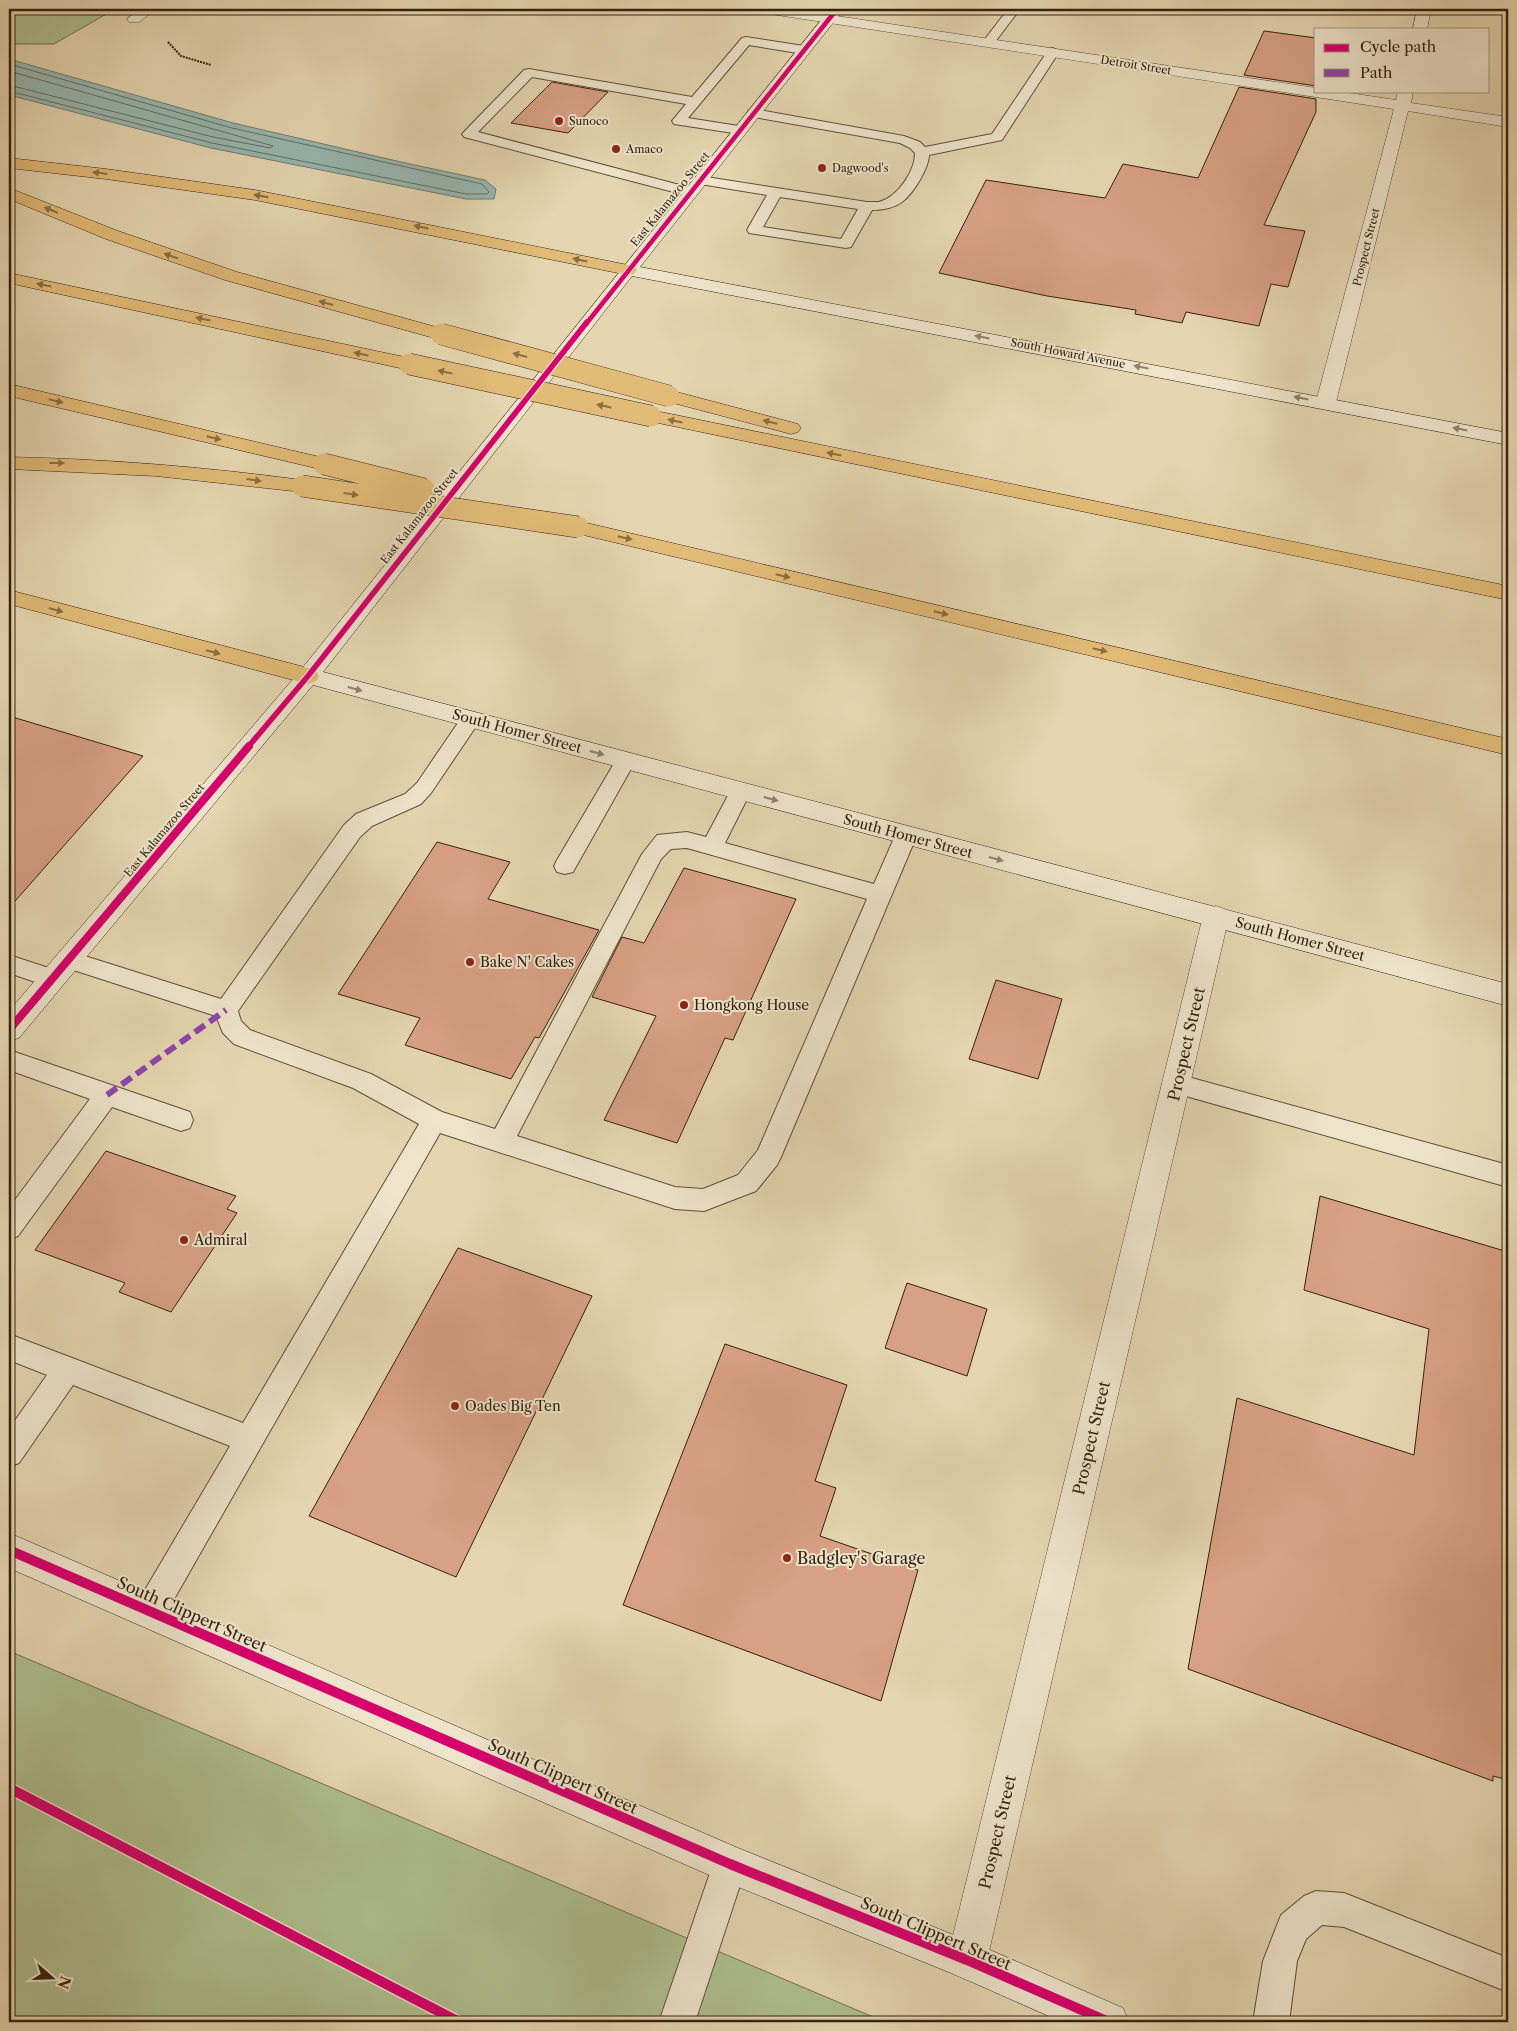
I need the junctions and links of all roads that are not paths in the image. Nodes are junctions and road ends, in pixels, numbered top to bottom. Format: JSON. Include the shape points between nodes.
{"nodes":[{"id":1,"x":764,"y":9,"type":"edge"},
{"id":2,"x":1014,"y":9,"type":"edge"},
{"id":3,"x":1424,"y":9,"type":"edge"},
{"id":4,"x":834,"y":14,"type":"edge"},
{"id":5,"x":1420,"y":28,"type":"edge"},
{"id":6,"x":988,"y":43,"type":"junction"},
{"id":7,"x":804,"y":50,"type":"junction"},
{"id":8,"x":1053,"y":52,"type":"junction"},
{"id":9,"x":1314,"y":87,"type":"edge"},
{"id":10,"x":1352,"y":92,"type":"edge"},
{"id":11,"x":1404,"y":99,"type":"edge"},
{"id":12,"x":695,"y":102,"type":"junction"},
{"id":13,"x":754,"y":113,"type":"junction"},
{"id":14,"x":1508,"y":122,"type":"edge"},
{"id":15,"x":740,"y":130,"type":"junction"},
{"id":16,"x":922,"y":152,"type":"junction"},
{"id":17,"x":9,"y":163,"type":"edge"},
{"id":18,"x":695,"y":186,"type":"junction"},
{"id":19,"x":776,"y":192,"type":"junction"},
{"id":20,"x":9,"y":193,"type":"edge"},
{"id":21,"x":867,"y":206,"type":"junction"},
{"id":22,"x":628,"y":270,"type":"junction"},
{"id":23,"x":9,"y":278,"type":"edge"},
{"id":24,"x":9,"y":390,"type":"edge"},
{"id":25,"x":1326,"y":402,"type":"junction"},
{"id":26,"x":1508,"y":439,"type":"edge"},
{"id":27,"x":9,"y":463,"type":"edge"},
{"id":28,"x":578,"y":527,"type":"junction"},
{"id":29,"x":1482,"y":588,"type":"junction"},
{"id":30,"x":1508,"y":593,"type":"edge"},
{"id":31,"x":9,"y":597,"type":"edge"},
{"id":32,"x":308,"y":676,"type":"junction"},
{"id":33,"x":471,"y":719,"type":"junction"},
{"id":34,"x":1508,"y":747,"type":"edge"},
{"id":35,"x":626,"y":760,"type":"junction"},
{"id":36,"x":740,"y":791,"type":"junction"},
{"id":37,"x":906,"y":835,"type":"junction"},
{"id":38,"x":712,"y":847,"type":"junction"},
{"id":39,"x":565,"y":866,"type":"dead end"},
{"id":40,"x":881,"y":894,"type":"junction"},
{"id":41,"x":1216,"y":916,"type":"junction"},
{"id":42,"x":9,"y":964,"type":"edge"},
{"id":43,"x":61,"y":969,"type":"junction"},
{"id":44,"x":1508,"y":995,"type":"edge"},
{"id":45,"x":226,"y":1010,"type":"junction"},
{"id":46,"x":9,"y":1030,"type":"edge"},
{"id":47,"x":9,"y":1060,"type":"edge"},
{"id":48,"x":1177,"y":1084,"type":"junction"},
{"id":49,"x":107,"y":1095,"type":"junction"},
{"id":50,"x":181,"y":1120,"type":"dead end"},
{"id":51,"x":434,"y":1120,"type":"junction"},
{"id":52,"x":502,"y":1142,"type":"junction"},
{"id":53,"x":1508,"y":1176,"type":"edge"},
{"id":54,"x":9,"y":1228,"type":"edge"},
{"id":55,"x":9,"y":1346,"type":"edge"},
{"id":56,"x":67,"y":1370,"type":"junction"},
{"id":57,"x":248,"y":1439,"type":"junction"},
{"id":58,"x":9,"y":1453,"type":"edge"},
{"id":59,"x":9,"y":1550,"type":"edge"},
{"id":60,"x":150,"y":1611,"type":"junction"},
{"id":61,"x":730,"y":1864,"type":"junction"},
{"id":62,"x":967,"y":1960,"type":"junction"},
{"id":63,"x":1508,"y":1975,"type":"edge"},
{"id":64,"x":677,"y":2022,"type":"edge"},
{"id":65,"x":1109,"y":2022,"type":"edge"},
{"id":66,"x":1271,"y":2022,"type":"edge"}],
"edges":[{"from":1,"to":4,"type":"street","name":"Detroit Street"},
{"from":2,"to":6,"type":"lane"},
{"from":3,"to":5,"type":"street"},
{"from":4,"to":6,"type":"street","name":"Detroit Street"},
{"from":4,"to":7,"type":"street","name":"East Kalamazoo Street"},
{"from":6,"to":8,"type":"street","name":"Detroit Street"},
{"from":7,"to":12,"type":"lane","via":[[746,41]]},
{"from":7,"to":13,"type":"street","name":"East Kalamazoo Street"},
{"from":8,"to":9,"type":"street","name":"Detroit Street"},
{"from":8,"to":16,"type":"lane","via":[[997,137]]},
{"from":10,"to":11,"type":"street","name":"Detroit Street"},
{"from":11,"to":14,"type":"street","name":"Detroit Street"},
{"from":11,"to":25,"type":"street","name":"Prospect Street"},
{"from":12,"to":15,"type":"lane","via":[[679,121]]},
{"from":12,"to":18,"type":"lane","via":[[529,73],[469,134]]},
{"from":13,"to":15,"type":"street","name":"East Kalamazoo Street"},
{"from":13,"to":16,"type":"lane","via":[[891,137],[915,145]]},
{"from":15,"to":18,"type":"street","name":"East Kalamazoo Street"},
{"from":16,"to":21,"type":"lane","via":[[922,162],[897,199],[890,204]]},
{"from":22,"to":17,"type":"highway","one_way":true,"via":[[256,195]]},
{"from":18,"to":19,"type":"lane"},
{"from":18,"to":22,"type":"street","name":"East Kalamazoo Street"},
{"from":19,"to":21,"type":"lane"},
{"from":19,"to":21,"type":"lane","via":[[754,230],[846,244]]},
{"from":29,"to":20,"type":"highway","one_way":true,"bridge":true,"via":[[929,464],[669,396],[248,281],[112,235]]},
{"from":25,"to":22,"type":"street","name":"South Howard Avenue","one_way":true},
{"from":22,"to":32,"type":"street","name":"East Kalamazoo Street"},
{"from":29,"to":23,"type":"highway","one_way":true,"bridge":true,"via":[[651,416]]},
{"from":24,"to":28,"type":"highway","one_way":true,"bridge":true},
{"from":26,"to":25,"type":"street","name":"South Howard Avenue","one_way":true},
{"from":27,"to":28,"type":"highway","one_way":true,"bridge":true,"via":[[72,463],[154,469],[302,486]]},
{"from":28,"to":34,"type":"highway","one_way":true},
{"from":29,"to":30,"type":"highway"},
{"from":31,"to":32,"type":"highway","one_way":true},
{"from":32,"to":33,"type":"street","name":"South Homer Street","one_way":true},
{"from":32,"to":43,"type":"street","name":"East Kalamazoo Street"},
{"from":33,"to":35,"type":"street","name":"South Homer Street","one_way":true},
{"from":33,"to":45,"type":"lane","via":[[413,799],[364,820],[352,831]]},
{"from":35,"to":36,"type":"street","name":"South Homer Street"},
{"from":35,"to":39,"type":"lane"},
{"from":36,"to":37,"type":"street","name":"South Homer Street","one_way":true},
{"from":36,"to":38,"type":"lane"},
{"from":37,"to":40,"type":"lane"},
{"from":37,"to":41,"type":"street","name":"South Homer Street","one_way":true},
{"from":38,"to":40,"type":"lane"},
{"from":38,"to":52,"type":"lane","via":[[687,840],[665,841],[653,854]]},
{"from":40,"to":52,"type":"lane","via":[[768,1157],[747,1183],[704,1200],[675,1198]]},
{"from":41,"to":44,"type":"street","name":"South Homer Street"},
{"from":41,"to":48,"type":"street","name":"Prospect Street"},
{"from":42,"to":43,"type":"lane"},
{"from":43,"to":45,"type":"lane"},
{"from":43,"to":46,"type":"street","name":"East Kalamazoo Street"},
{"from":45,"to":51,"type":"lane","via":[[231,1026],[242,1037],[362,1081]]},
{"from":47,"to":49,"type":"lane"},
{"from":48,"to":53,"type":"lane"},
{"from":48,"to":62,"type":"street","name":"Prospect Street"},
{"from":49,"to":50,"type":"lane"},
{"from":49,"to":54,"type":"lane"},
{"from":51,"to":52,"type":"lane"},
{"from":51,"to":57,"type":"lane"},
{"from":55,"to":56,"type":"lane"},
{"from":56,"to":57,"type":"lane"},
{"from":56,"to":58,"type":"lane"},
{"from":57,"to":60,"type":"lane"},
{"from":59,"to":60,"type":"street","name":"South Clippert Street"},
{"from":60,"to":61,"type":"street","name":"South Clippert Street"},
{"from":61,"to":62,"type":"street","name":"South Clippert Street"},
{"from":61,"to":64,"type":"lane"},
{"from":62,"to":65,"type":"street","name":"South Clippert Street"},
{"from":63,"to":66,"type":"lane","via":[[1344,1910],[1316,1908],[1293,1927],[1280,1961]]}]}
